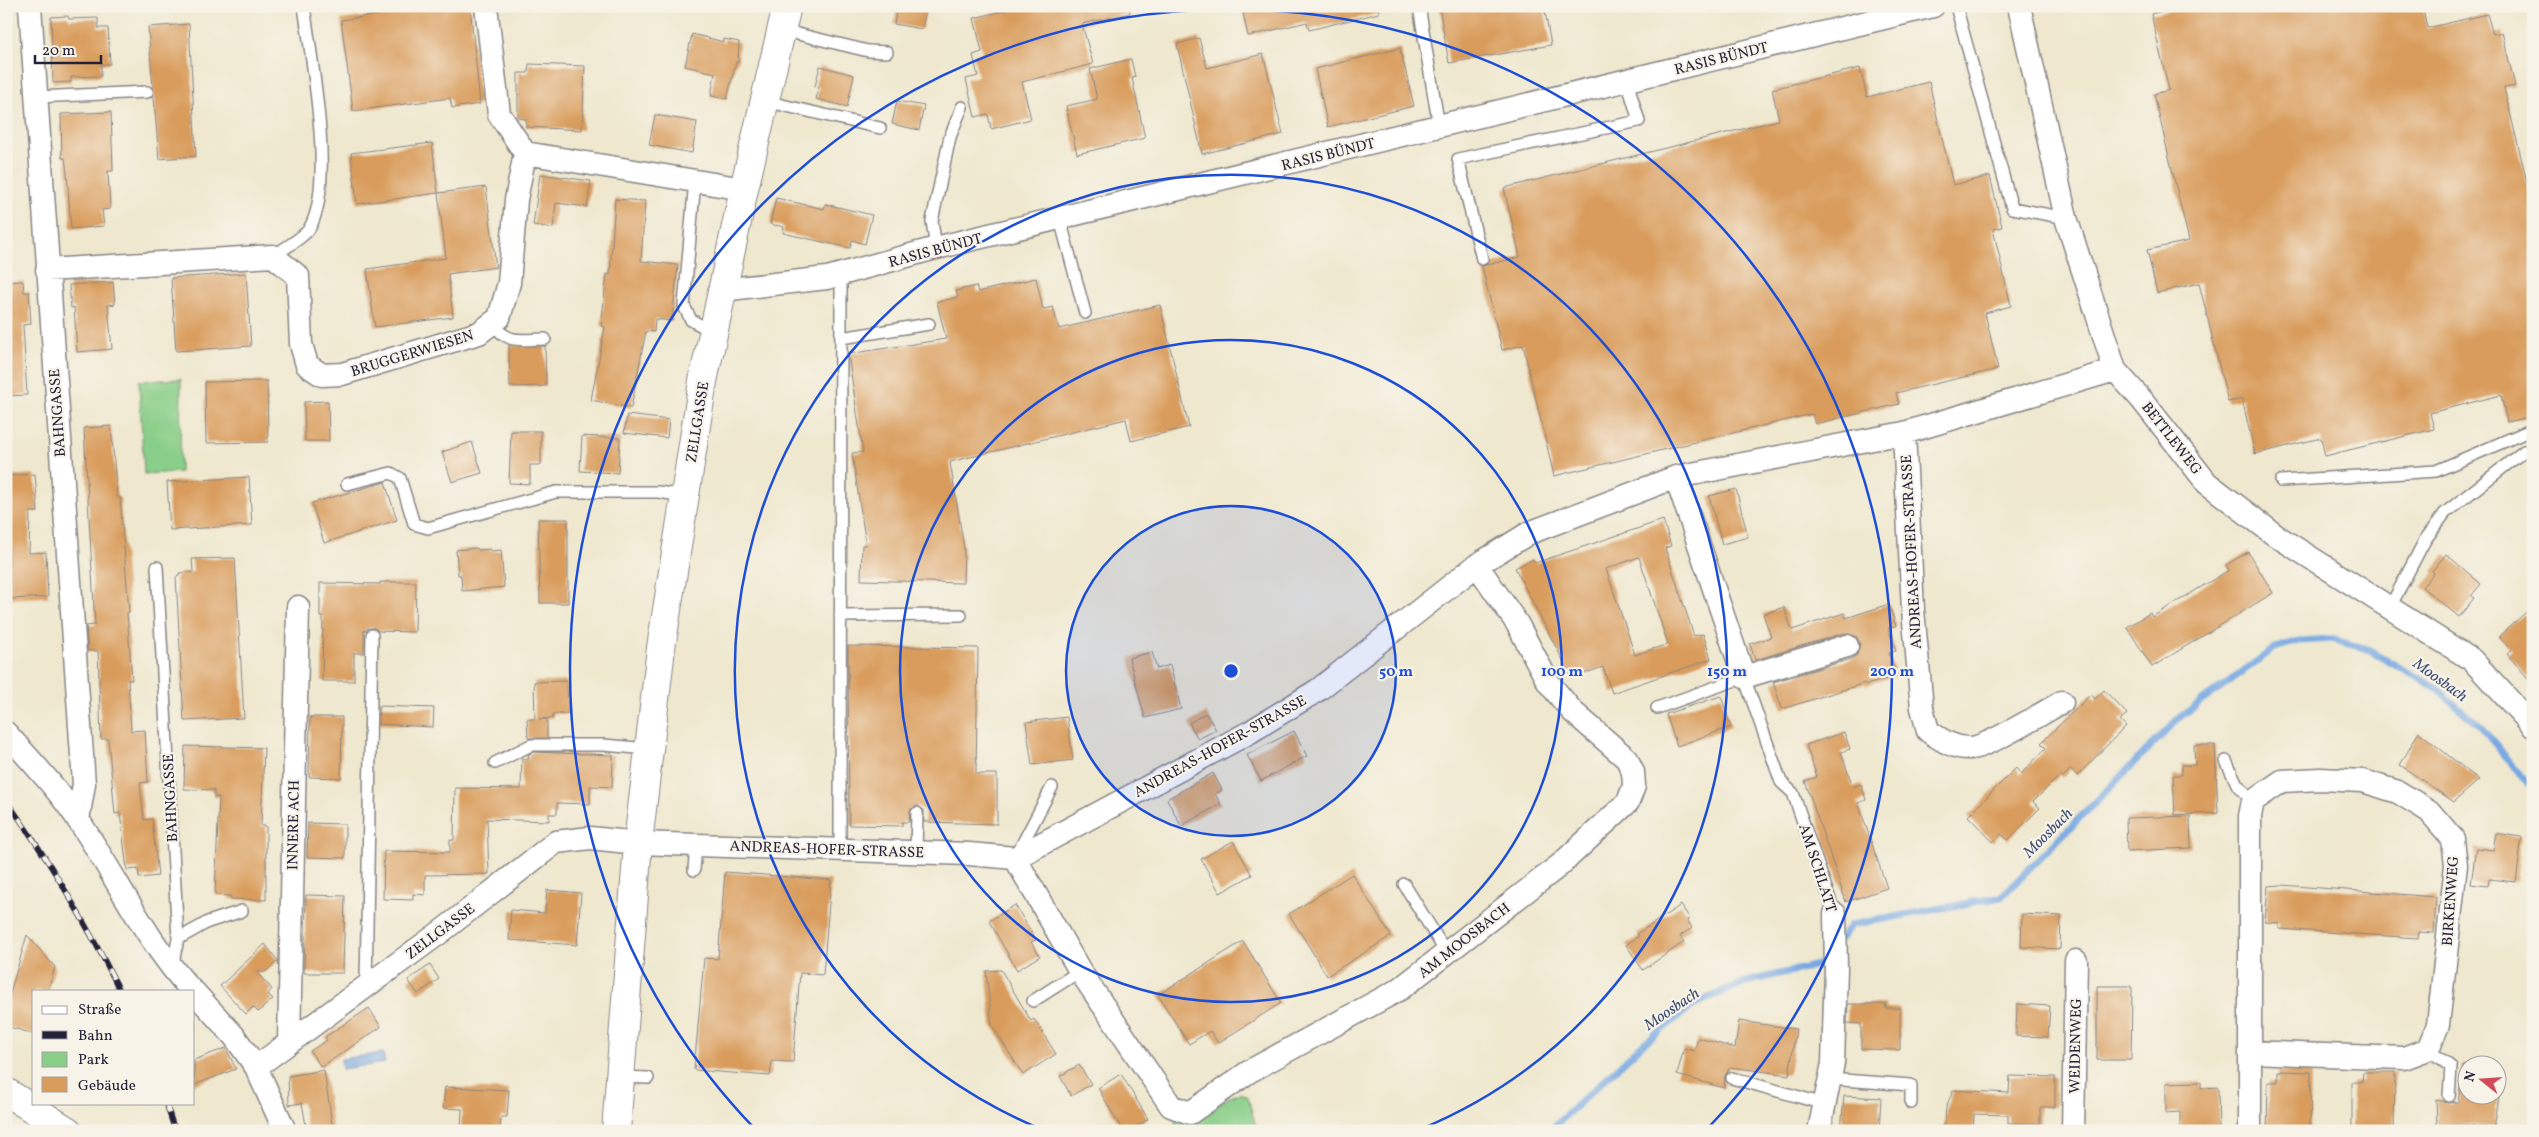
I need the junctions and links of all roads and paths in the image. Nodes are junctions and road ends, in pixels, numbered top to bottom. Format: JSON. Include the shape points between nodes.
{"nodes":[{"id":1,"x":30,"y":6,"type":"edge"},
{"id":2,"x":304,"y":6,"type":"edge"},
{"id":3,"x":486,"y":6,"type":"edge"},
{"id":4,"x":1419,"y":6,"type":"edge"},
{"id":5,"x":1933,"y":6,"type":"edge"},
{"id":6,"x":1956,"y":6,"type":"edge"},
{"id":7,"x":2019,"y":6,"type":"edge"},
{"id":8,"x":784,"y":18,"type":"edge"},
{"id":9,"x":887,"y":52,"type":"dead end"},
{"id":10,"x":1627,"y":81,"type":"junction"},
{"id":11,"x":147,"y":92,"type":"dead end"},
{"id":12,"x":36,"y":97,"type":"junction"},
{"id":13,"x":764,"y":101,"type":"junction"},
{"id":14,"x":962,"y":107,"type":"dead end"},
{"id":15,"x":1439,"y":127,"type":"junction"},
{"id":16,"x":880,"y":128,"type":"dead end"},
{"id":17,"x":525,"y":153,"type":"junction"},
{"id":18,"x":695,"y":180,"type":"junction"},
{"id":19,"x":744,"y":189,"type":"junction"},
{"id":20,"x":2066,"y":218,"type":"junction"},
{"id":21,"x":1060,"y":219,"type":"junction"},
{"id":22,"x":936,"y":248,"type":"junction"},
{"id":23,"x":273,"y":256,"type":"junction"},
{"id":24,"x":1482,"y":259,"type":"dead end"},
{"id":25,"x":46,"y":270,"type":"junction"},
{"id":26,"x":838,"y":275,"type":"junction"},
{"id":27,"x":721,"y":290,"type":"junction"},
{"id":28,"x":1085,"y":313,"type":"dead end"},
{"id":29,"x":492,"y":323,"type":"junction"},
{"id":30,"x":929,"y":324,"type":"dead end"},
{"id":31,"x":713,"y":332,"type":"junction"},
{"id":32,"x":841,"y":338,"type":"junction"},
{"id":33,"x":544,"y":339,"type":"dead end"},
{"id":34,"x":2115,"y":370,"type":"junction"},
{"id":35,"x":2533,"y":429,"type":"edge"},
{"id":36,"x":1904,"y":433,"type":"junction"},
{"id":37,"x":2533,"y":450,"type":"edge"},
{"id":38,"x":1676,"y":477,"type":"junction"},
{"id":39,"x":2281,"y":481,"type":"dead end"},
{"id":40,"x":347,"y":484,"type":"dead end"},
{"id":41,"x":685,"y":496,"type":"junction"},
{"id":42,"x":1478,"y":565,"type":"junction"},
{"id":43,"x":157,"y":567,"type":"dead end"},
{"id":44,"x":298,"y":607,"type":"dead end"},
{"id":45,"x":2389,"y":609,"type":"junction"},
{"id":46,"x":840,"y":616,"type":"junction"},
{"id":47,"x":961,"y":616,"type":"dead end"},
{"id":48,"x":372,"y":636,"type":"dead end"},
{"id":49,"x":1847,"y":646,"type":"dead end"},
{"id":50,"x":1744,"y":677,"type":"junction"},
{"id":51,"x":2062,"y":702,"type":"dead end"},
{"id":52,"x":1657,"y":708,"type":"dead end"},
{"id":53,"x":2533,"y":726,"type":"edge"},
{"id":54,"x":6,"y":733,"type":"edge"},
{"id":55,"x":648,"y":749,"type":"junction"},
{"id":56,"x":2226,"y":761,"type":"dead end"},
{"id":57,"x":496,"y":762,"type":"dead end"},
{"id":58,"x":1052,"y":787,"type":"dead end"},
{"id":59,"x":2253,"y":801,"type":"junction"},
{"id":60,"x":917,"y":813,"type":"dead end"},
{"id":61,"x":78,"y":820,"type":"junction"},
{"id":62,"x":638,"y":843,"type":"junction"},
{"id":63,"x":696,"y":846,"type":"junction"},
{"id":64,"x":840,"y":850,"type":"junction"},
{"id":65,"x":916,"y":852,"type":"junction"},
{"id":66,"x":1015,"y":858,"type":"junction"},
{"id":67,"x":694,"y":870,"type":"dead end"},
{"id":68,"x":1404,"y":884,"type":"dead end"},
{"id":69,"x":242,"y":911,"type":"dead end"},
{"id":70,"x":1835,"y":914,"type":"joint"},
{"id":71,"x":178,"y":939,"type":"junction"},
{"id":72,"x":1447,"y":954,"type":"junction"},
{"id":73,"x":2076,"y":961,"type":"dead end"},
{"id":74,"x":172,"y":969,"type":"junction"},
{"id":75,"x":1080,"y":971,"type":"junction"},
{"id":76,"x":366,"y":986,"type":"junction"},
{"id":77,"x":191,"y":990,"type":"edge"},
{"id":78,"x":195,"y":994,"type":"edge"},
{"id":79,"x":1033,"y":1001,"type":"dead end"},
{"id":80,"x":289,"y":1043,"type":"junction"},
{"id":81,"x":2428,"y":1049,"type":"junction"},
{"id":82,"x":2251,"y":1052,"type":"junction"},
{"id":83,"x":256,"y":1067,"type":"junction"},
{"id":84,"x":1732,"y":1078,"type":"dead end"},
{"id":85,"x":1829,"y":1079,"type":"junction"},
{"id":86,"x":6,"y":1092,"type":"edge"},
{"id":87,"x":2449,"y":1096,"type":"dead end"},
{"id":88,"x":1911,"y":1103,"type":"dead end"},
{"id":89,"x":1824,"y":1104,"type":"junction"},
{"id":90,"x":68,"y":1131,"type":"edge"},
{"id":91,"x":285,"y":1131,"type":"edge"},
{"id":92,"x":616,"y":1131,"type":"edge"},
{"id":93,"x":1819,"y":1131,"type":"edge"},
{"id":94,"x":2073,"y":1131,"type":"edge"},
{"id":95,"x":2250,"y":1131,"type":"edge"}],
"edges":[{"from":1,"to":12,"type":"street","name":"BAHNGASSE"},
{"from":2,"to":23,"type":"lane","via":[[321,147],[321,195],[309,230]]},
{"from":3,"to":17,"type":"street","via":[[498,114]]},
{"from":4,"to":15,"type":"lane"},
{"from":5,"to":10,"type":"street","name":"RASIS BÜNDT"},
{"from":6,"to":20,"type":"lane","via":[[2012,208]]},
{"from":7,"to":20,"type":"street","name":"BETTLEWEG"},
{"from":8,"to":9,"type":"lane","via":[[868,51]]},
{"from":8,"to":13,"type":"main road","name":"ZELLGASSE"},
{"from":10,"to":15,"type":"street","name":"RASIS BÜNDT"},
{"from":10,"to":24,"type":"lane","via":[[1639,121],[1458,159]]},
{"from":11,"to":12,"type":"lane"},
{"from":12,"to":25,"type":"street","name":"BAHNGASSE"},
{"from":13,"to":16,"type":"lane"},
{"from":13,"to":19,"type":"main road","name":"ZELLGASSE"},
{"from":14,"to":22,"type":"lane","via":[[950,137],[932,221]]},
{"from":15,"to":21,"type":"street","name":"RASIS BÜNDT"},
{"from":17,"to":18,"type":"street"},
{"from":17,"to":29,"type":"street","name":"BRUGGERWIESEN","via":[[516,200],[509,283],[499,318]]},
{"from":18,"to":19,"type":"street"},
{"from":18,"to":31,"type":"lane","via":[[684,306],[691,320]]},
{"from":19,"to":27,"type":"main road","name":"ZELLGASSE"},
{"from":20,"to":34,"type":"street","name":"BETTLEWEG"},
{"from":21,"to":22,"type":"street","name":"RASIS BÜNDT"},
{"from":21,"to":28,"type":"lane"},
{"from":22,"to":26,"type":"street","name":"RASIS BÜNDT"},
{"from":23,"to":25,"type":"street"},
{"from":23,"to":29,"type":"street","name":"BRUGGERWIESEN","via":[[298,276],[301,344],[307,365],[322,375],[351,372],[479,333]]},
{"from":25,"to":61,"type":"street","name":"BAHNGASSE","via":[[84,784]]},
{"from":26,"to":27,"type":"street","name":"RASIS BÜNDT"},
{"from":26,"to":32,"type":"lane"},
{"from":27,"to":31,"type":"main road","name":"ZELLGASSE"},
{"from":29,"to":33,"type":"lane","via":[[502,336],[510,340]]},
{"from":30,"to":32,"type":"lane"},
{"from":31,"to":41,"type":"main road","name":"ZELLGASSE"},
{"from":32,"to":46,"type":"lane"},
{"from":34,"to":36,"type":"street","name":"ANDREAS-HOFER-STRASSE"},
{"from":34,"to":45,"type":"street","name":"BETTLEWEG","via":[[2207,483],[2275,535]]},
{"from":35,"to":39,"type":"lane","via":[[2436,471]]},
{"from":36,"to":38,"type":"street","name":"ANDREAS-HOFER-STRASSE"},
{"from":36,"to":51,"type":"street","name":"ANDREAS-HOFER-STRASSE","via":[[1913,610],[1922,708],[1928,731],[1949,745],[1972,748]]},
{"from":37,"to":45,"type":"lane","via":[[2524,451],[2444,513],[2425,540]]},
{"from":38,"to":42,"type":"street","name":"ANDREAS-HOFER-STRASSE","via":[[1528,533]]},
{"from":38,"to":50,"type":"street"},
{"from":40,"to":41,"type":"lane","via":[[391,473],[400,478],[414,524],[428,528],[556,492],[658,492]]},
{"from":41,"to":55,"type":"main road","name":"ZELLGASSE"},
{"from":42,"to":66,"type":"street","name":"ANDREAS-HOFER-STRASSE","via":[[1318,690],[1250,732]]},
{"from":42,"to":72,"type":"street","name":"AM MOOSBACH","via":[[1518,625],[1548,682],[1572,710],[1627,759],[1633,772],[1634,786],[1628,802],[1560,865]]},
{"from":43,"to":71,"type":"lane","name":"BAHNGASSE"},
{"from":44,"to":80,"type":"street","name":"INNERE ACH"},
{"from":45,"to":53,"type":"street","name":"BETTLEWEG","via":[[2472,660]]},
{"from":46,"to":47,"type":"lane"},
{"from":46,"to":64,"type":"lane"},
{"from":48,"to":76,"type":"lane"},
{"from":49,"to":50,"type":"street"},
{"from":50,"to":52,"type":"lane"},
{"from":50,"to":70,"type":"lane","name":"AM SCHLATT","via":[[1781,782],[1793,793]]},
{"from":54,"to":61,"type":"street"},
{"from":55,"to":57,"type":"lane","via":[[531,745]]},
{"from":55,"to":62,"type":"main road","name":"ZELLGASSE"},
{"from":56,"to":59,"type":"lane","via":[[2237,784]]},
{"from":58,"to":66,"type":"lane"},
{"from":59,"to":81,"type":"street","name":"BIRKENWEG","via":[[2282,781],[2363,781],[2398,792],[2429,811],[2453,839],[2456,865],[2438,1025]]},
{"from":59,"to":82,"type":"street","via":[[2250,816]]},
{"from":60,"to":65,"type":"lane"},
{"from":61,"to":74,"type":"street","via":[[131,910]]},
{"from":62,"to":63,"type":"street","name":"ANDREAS-HOFER-STRASSE"},
{"from":62,"to":76,"type":"street","name":"ZELLGASSE","via":[[590,838],[556,842]]},
{"from":62,"to":92,"type":"main road","name":"ZELLGASSE","via":[[635,1078]]},
{"from":63,"to":64,"type":"street","name":"ANDREAS-HOFER-STRASSE"},
{"from":63,"to":67,"type":"lane"},
{"from":64,"to":65,"type":"street","name":"ANDREAS-HOFER-STRASSE"},
{"from":65,"to":66,"type":"street","name":"ANDREAS-HOFER-STRASSE"},
{"from":66,"to":75,"type":"street"},
{"from":68,"to":72,"type":"lane"},
{"from":69,"to":71,"type":"lane","via":[[208,922]]},
{"from":70,"to":85,"type":"street","name":"AM SCHLATT","via":[[1833,1063]]},
{"from":71,"to":74,"type":"lane","name":"BAHNGASSE"},
{"from":72,"to":75,"type":"street","name":"AM MOOSBACH","via":[[1400,989],[1250,1072],[1190,1113],[1171,1106]]},
{"from":73,"to":94,"type":"street","name":"WEIDENWEG"},
{"from":74,"to":77,"type":"street"},
{"from":75,"to":79,"type":"lane"},
{"from":76,"to":80,"type":"street","name":"ZELLGASSE"},
{"from":78,"to":83,"type":"street","via":[[234,1036]]},
{"from":80,"to":83,"type":"street","name":"ZELLGASSE"},
{"from":81,"to":82,"type":"street","via":[[2404,1058]]},
{"from":81,"to":87,"type":"lane","via":[[2451,1067]]},
{"from":82,"to":95,"type":"street"},
{"from":83,"to":91,"type":"street"},
{"from":84,"to":89,"type":"lane"},
{"from":85,"to":88,"type":"lane","via":[[1911,1086]]},
{"from":85,"to":89,"type":"street","name":"AM SCHLATT"},
{"from":86,"to":90,"type":"main road"},
{"from":89,"to":93,"type":"street","name":"AM SCHLATT"}]}
